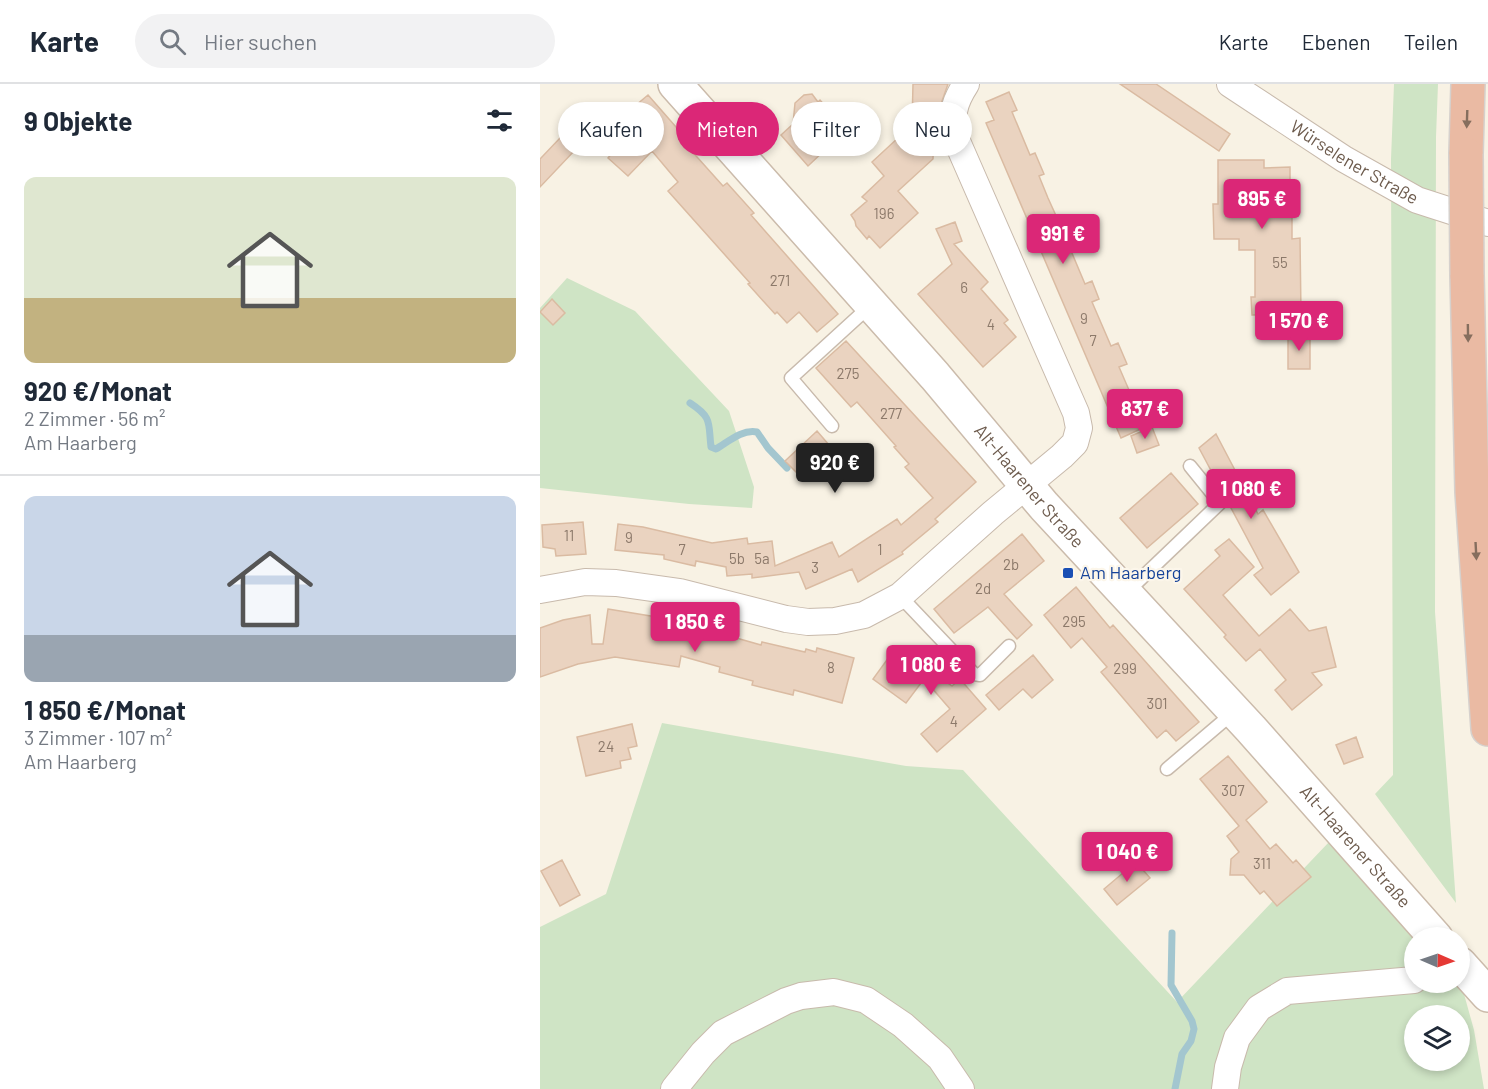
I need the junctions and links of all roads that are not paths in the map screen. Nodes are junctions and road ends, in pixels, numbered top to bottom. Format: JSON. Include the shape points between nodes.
{"nodes":[{"id":1,"x":675,"y":84,"type":"edge"},
{"id":2,"x":966,"y":84,"type":"edge"},
{"id":3,"x":1230,"y":84,"type":"edge"},
{"id":4,"x":1468,"y":84,"type":"edge"},
{"id":5,"x":1488,"y":224,"type":"edge"},
{"id":6,"x":872,"y":304,"type":"junction"},
{"id":7,"x":832,"y":426,"type":"dead end"},
{"id":8,"x":1190,"y":466,"type":"dead end"},
{"id":9,"x":1026,"y":485,"type":"junction"},
{"id":10,"x":540,"y":590,"type":"edge"},
{"id":11,"x":1124,"y":595,"type":"junction"},
{"id":12,"x":900,"y":596,"type":"junction"},
{"id":13,"x":1009,"y":646,"type":"dead end"},
{"id":14,"x":1235,"y":711,"type":"junction"},
{"id":15,"x":1488,"y":729,"type":"edge"},
{"id":16,"x":1167,"y":769,"type":"dead end"},
{"id":17,"x":1426,"y":927,"type":"edge"},
{"id":18,"x":1470,"y":975,"type":"edge"},
{"id":19,"x":1404,"y":981,"type":"edge"},
{"id":20,"x":1486,"y":992,"type":"edge"},
{"id":21,"x":674,"y":1089,"type":"edge"},
{"id":22,"x":961,"y":1089,"type":"edge"},
{"id":23,"x":1225,"y":1089,"type":"edge"}],
"edges":[{"from":1,"to":6,"type":"main road","name":"Alt-Haarener Straße"},
{"from":2,"to":9,"type":"street","via":[[951,119],[956,139],[1076,413],[1079,428],[1075,443]]},
{"from":3,"to":5,"type":"street","name":"Würselener Straße","via":[[1344,159],[1417,200]]},
{"from":4,"to":15,"type":"highway","one_way":true,"bridge":true,"via":[[1472,492]]},
{"from":6,"to":7,"type":"lane","via":[[791,378]]},
{"from":6,"to":9,"type":"main road","name":"Alt-Haarener Straße"},
{"from":8,"to":11,"type":"lane","via":[[1220,503]]},
{"from":9,"to":11,"type":"main road","name":"Alt-Haarener Straße"},
{"from":9,"to":12,"type":"street"},
{"from":10,"to":12,"type":"street","via":[[585,582],[616,583],[680,592],[808,622],[864,615]]},
{"from":11,"to":14,"type":"main road","name":"Alt-Haarener Straße"},
{"from":12,"to":13,"type":"lane","via":[[974,674],[980,675]]},
{"from":14,"to":16,"type":"lane"},
{"from":14,"to":17,"type":"main road","name":"Alt-Haarener Straße"},
{"from":18,"to":20,"type":"main road"},
{"from":19,"to":23,"type":"street","via":[[1287,991],[1259,1008],[1237,1038]]},
{"from":21,"to":22,"type":"street","via":[[723,1033],[786,1001],[834,992],[866,1000],[903,1025],[940,1058]]}]}
